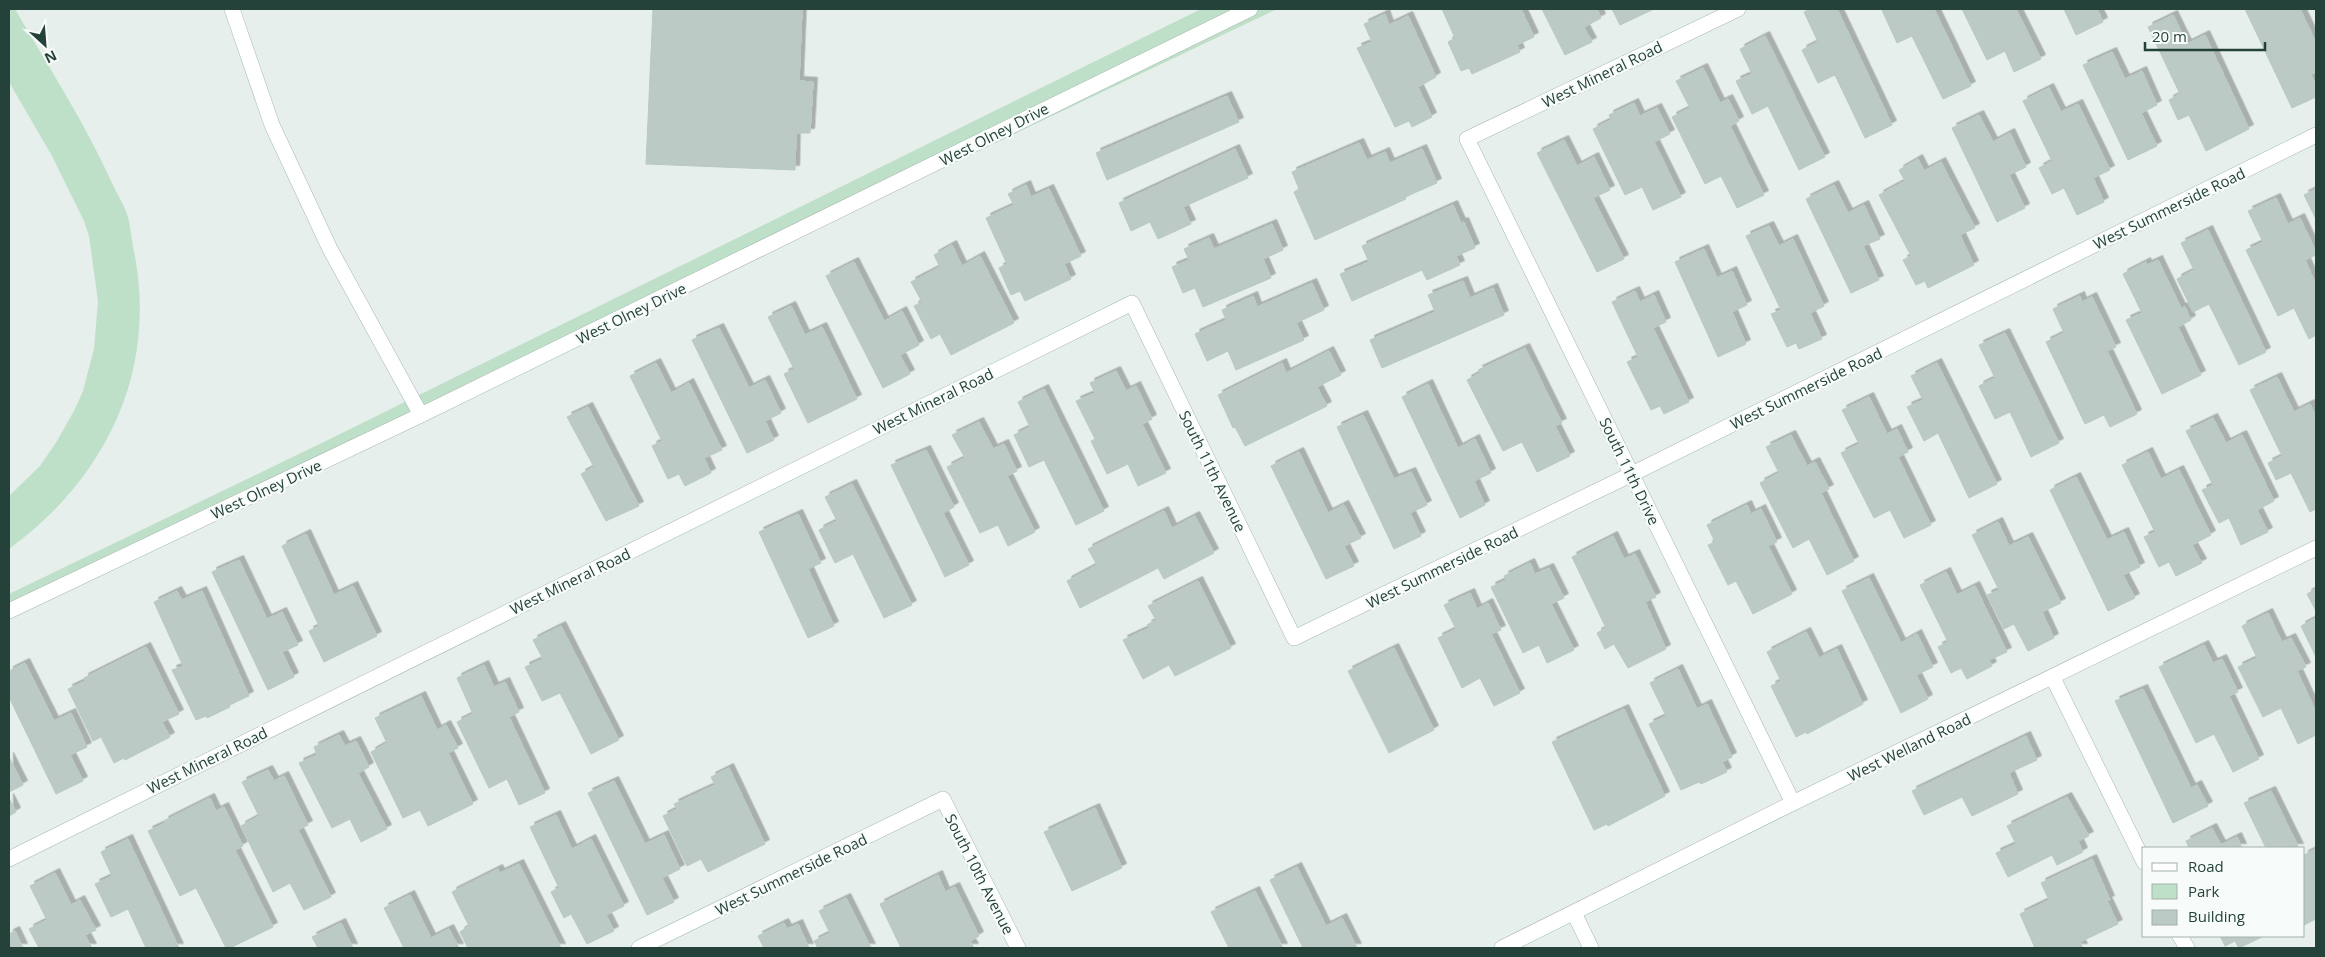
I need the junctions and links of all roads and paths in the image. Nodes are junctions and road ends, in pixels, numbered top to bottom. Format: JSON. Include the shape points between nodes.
{"nodes":[{"id":1,"x":232,"y":9,"type":"edge"},
{"id":2,"x":1250,"y":9,"type":"edge"},
{"id":3,"x":1738,"y":9,"type":"edge"},
{"id":4,"x":2316,"y":135,"type":"edge"},
{"id":5,"x":1467,"y":139,"type":"joint"},
{"id":6,"x":1132,"y":303,"type":"joint"},
{"id":7,"x":421,"y":415,"type":"junction"},
{"id":8,"x":1632,"y":474,"type":"junction"},
{"id":9,"x":2316,"y":548,"type":"edge"},
{"id":10,"x":9,"y":611,"type":"edge"},
{"id":11,"x":1294,"y":638,"type":"joint"},
{"id":12,"x":2053,"y":678,"type":"junction"},
{"id":13,"x":943,"y":800,"type":"joint"},
{"id":14,"x":1793,"y":803,"type":"junction"},
{"id":15,"x":2142,"y":858,"type":"edge"},
{"id":16,"x":9,"y":859,"type":"edge"},
{"id":17,"x":1574,"y":913,"type":"junction"},
{"id":18,"x":2181,"y":937,"type":"edge"},
{"id":19,"x":639,"y":948,"type":"edge"},
{"id":20,"x":1018,"y":948,"type":"edge"},
{"id":21,"x":1502,"y":948,"type":"edge"},
{"id":22,"x":1591,"y":948,"type":"edge"},
{"id":23,"x":2187,"y":948,"type":"edge"}],
"edges":[{"from":1,"to":7,"type":"street","via":[[272,125],[330,249]]},
{"from":2,"to":7,"type":"street","name":"West Olney Drive"},
{"from":3,"to":5,"type":"street","name":"West Mineral Road"},
{"from":4,"to":8,"type":"street","name":"West Summerside Road"},
{"from":5,"to":8,"type":"street","name":"South 11th Drive"},
{"from":6,"to":11,"type":"street","name":"South 11th Avenue"},
{"from":6,"to":16,"type":"street","name":"West Mineral Road"},
{"from":7,"to":10,"type":"street","name":"West Olney Drive"},
{"from":8,"to":11,"type":"street","name":"West Summerside Road"},
{"from":8,"to":14,"type":"street","name":"South 11th Drive"},
{"from":9,"to":12,"type":"street","name":"West Welland Road"},
{"from":12,"to":14,"type":"street","name":"West Welland Road"},
{"from":12,"to":15,"type":"street"},
{"from":13,"to":19,"type":"street","name":"West Summerside Road"},
{"from":13,"to":20,"type":"street","name":"South 10th Avenue"},
{"from":14,"to":17,"type":"street","name":"West Welland Road"},
{"from":17,"to":21,"type":"street","name":"West Welland Road"},
{"from":17,"to":22,"type":"street"},
{"from":18,"to":23,"type":"street"}]}
